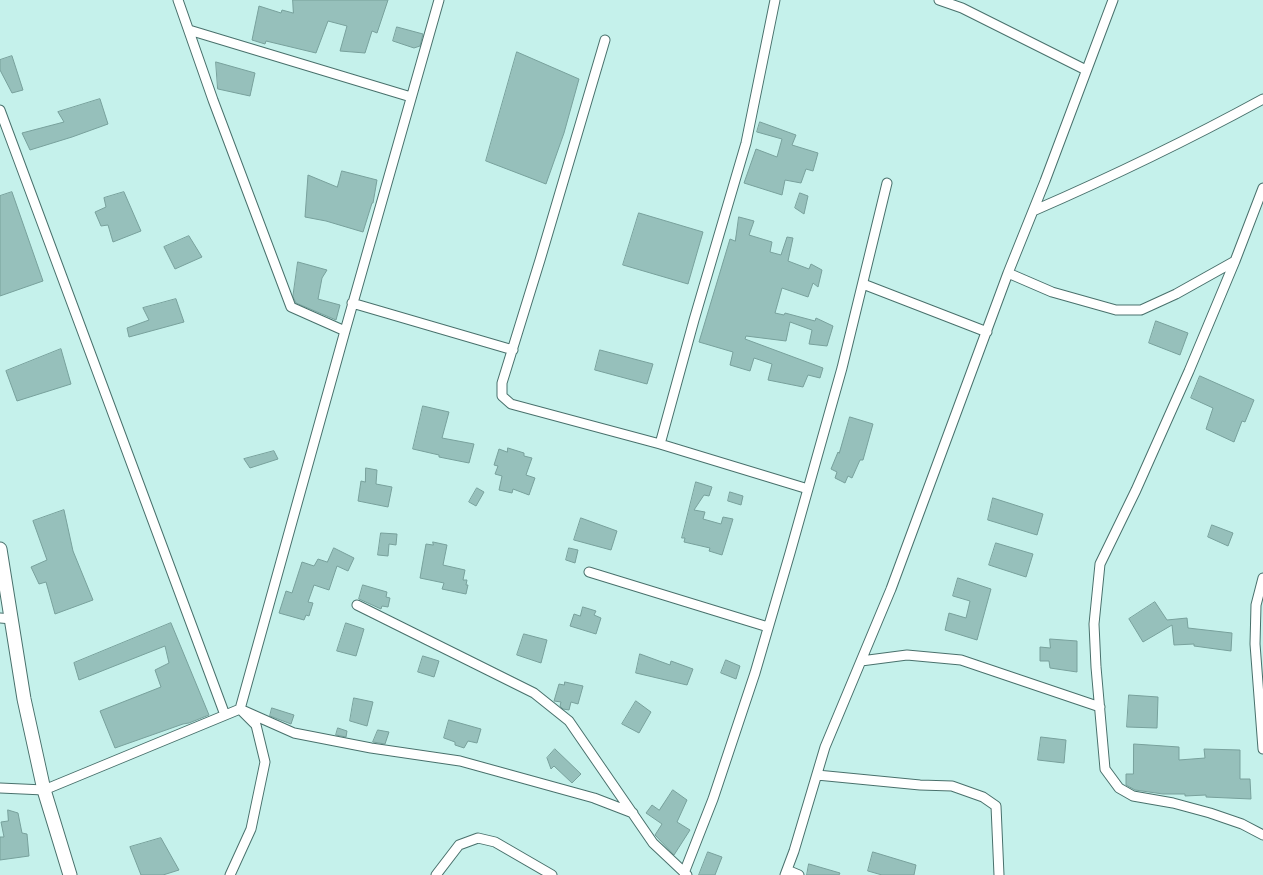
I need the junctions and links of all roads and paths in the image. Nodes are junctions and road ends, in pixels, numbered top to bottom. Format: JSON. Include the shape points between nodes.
{"nodes":[{"id":1,"x":178,"y":0,"type":"edge"},
{"id":2,"x":439,"y":0,"type":"edge"},
{"id":3,"x":775,"y":0,"type":"edge"},
{"id":4,"x":939,"y":0,"type":"edge"},
{"id":5,"x":1112,"y":0,"type":"edge"},
{"id":6,"x":189,"y":30,"type":"junction"},
{"id":7,"x":605,"y":40,"type":"dead end"},
{"id":8,"x":1086,"y":70,"type":"junction"},
{"id":9,"x":411,"y":97,"type":"junction"},
{"id":10,"x":1263,"y":99,"type":"edge"},
{"id":11,"x":0,"y":110,"type":"edge"},
{"id":12,"x":887,"y":183,"type":"dead end"},
{"id":13,"x":1263,"y":188,"type":"edge"},
{"id":14,"x":1033,"y":211,"type":"junction"},
{"id":15,"x":1235,"y":261,"type":"junction"},
{"id":16,"x":1008,"y":273,"type":"junction"},
{"id":17,"x":863,"y":284,"type":"junction"},
{"id":18,"x":352,"y":303,"type":"junction"},
{"id":19,"x":344,"y":331,"type":"junction"},
{"id":20,"x":987,"y":332,"type":"junction"},
{"id":21,"x":513,"y":350,"type":"junction"},
{"id":22,"x":660,"y":444,"type":"junction"},
{"id":23,"x":808,"y":489,"type":"junction"},
{"id":24,"x":0,"y":549,"type":"edge"},
{"id":25,"x":589,"y":572,"type":"dead end"},
{"id":26,"x":1263,"y":578,"type":"edge"},
{"id":27,"x":357,"y":605,"type":"dead end"},
{"id":28,"x":6,"y":618,"type":"edge"},
{"id":29,"x":768,"y":627,"type":"junction"},
{"id":30,"x":862,"y":660,"type":"junction"},
{"id":31,"x":1100,"y":707,"type":"junction"},
{"id":32,"x":240,"y":709,"type":"junction"},
{"id":33,"x":225,"y":715,"type":"junction"},
{"id":34,"x":1263,"y":749,"type":"edge"},
{"id":35,"x":817,"y":775,"type":"junction"},
{"id":36,"x":0,"y":788,"type":"edge"},
{"id":37,"x":44,"y":790,"type":"junction"},
{"id":38,"x":633,"y":813,"type":"junction"},
{"id":39,"x":1263,"y":835,"type":"edge"},
{"id":40,"x":786,"y":872,"type":"edge"},
{"id":41,"x":549,"y":874,"type":"edge"},
{"id":42,"x":686,"y":874,"type":"edge"},
{"id":43,"x":70,"y":875,"type":"edge"},
{"id":44,"x":230,"y":875,"type":"edge"},
{"id":45,"x":436,"y":875,"type":"edge"},
{"id":46,"x":799,"y":875,"type":"edge"},
{"id":47,"x":999,"y":875,"type":"edge"}],
"edges":[{"from":1,"to":6,"type":"street"},
{"from":2,"to":9,"type":"street"},
{"from":3,"to":22,"type":"street","via":[[746,143]]},
{"from":4,"to":8,"type":"street","via":[[962,8]]},
{"from":5,"to":8,"type":"street"},
{"from":6,"to":9,"type":"street"},
{"from":6,"to":19,"type":"street","via":[[291,307]]},
{"from":7,"to":21,"type":"street"},
{"from":8,"to":14,"type":"street"},
{"from":9,"to":18,"type":"street"},
{"from":10,"to":14,"type":"street","via":[[1226,120]]},
{"from":11,"to":33,"type":"street"},
{"from":12,"to":17,"type":"street"},
{"from":13,"to":15,"type":"street"},
{"from":14,"to":16,"type":"street"},
{"from":15,"to":16,"type":"street","via":[[1141,310],[1116,310],[1052,292]]},
{"from":15,"to":31,"type":"street","via":[[1189,372],[1100,564],[1094,624]]},
{"from":16,"to":20,"type":"street"},
{"from":17,"to":20,"type":"street"},
{"from":17,"to":23,"type":"street"},
{"from":18,"to":19,"type":"street"},
{"from":18,"to":21,"type":"street"},
{"from":19,"to":32,"type":"street"},
{"from":20,"to":30,"type":"street"},
{"from":21,"to":22,"type":"street","via":[[502,383],[502,396],[511,404]]},
{"from":22,"to":23,"type":"street"},
{"from":23,"to":29,"type":"street"},
{"from":24,"to":28,"type":"main road"},
{"from":25,"to":29,"type":"street"},
{"from":26,"to":34,"type":"street","via":[[1256,605],[1255,644]]},
{"from":27,"to":38,"type":"street","via":[[534,693],[569,720]]},
{"from":28,"to":37,"type":"main road"},
{"from":29,"to":42,"type":"street","via":[[755,673]]},
{"from":30,"to":31,"type":"street","via":[[908,655],[961,660]]},
{"from":30,"to":35,"type":"street","via":[[825,747]]},
{"from":31,"to":39,"type":"street","via":[[1105,769],[1118,788],[1133,796],[1210,813],[1242,824]]},
{"from":32,"to":33,"type":"street"},
{"from":32,"to":38,"type":"street","via":[[294,733],[460,761],[594,798]]},
{"from":32,"to":44,"type":"street","via":[[256,725],[265,762],[251,829]]},
{"from":33,"to":37,"type":"street"},
{"from":35,"to":40,"type":"street"},
{"from":35,"to":47,"type":"street","via":[[952,786],[983,797],[996,806]]},
{"from":36,"to":37,"type":"street"},
{"from":37,"to":43,"type":"main road"},
{"from":38,"to":42,"type":"street","via":[[653,843]]},
{"from":40,"to":46,"type":"street"},
{"from":41,"to":45,"type":"street","via":[[495,842],[478,838],[459,845]]}]}
